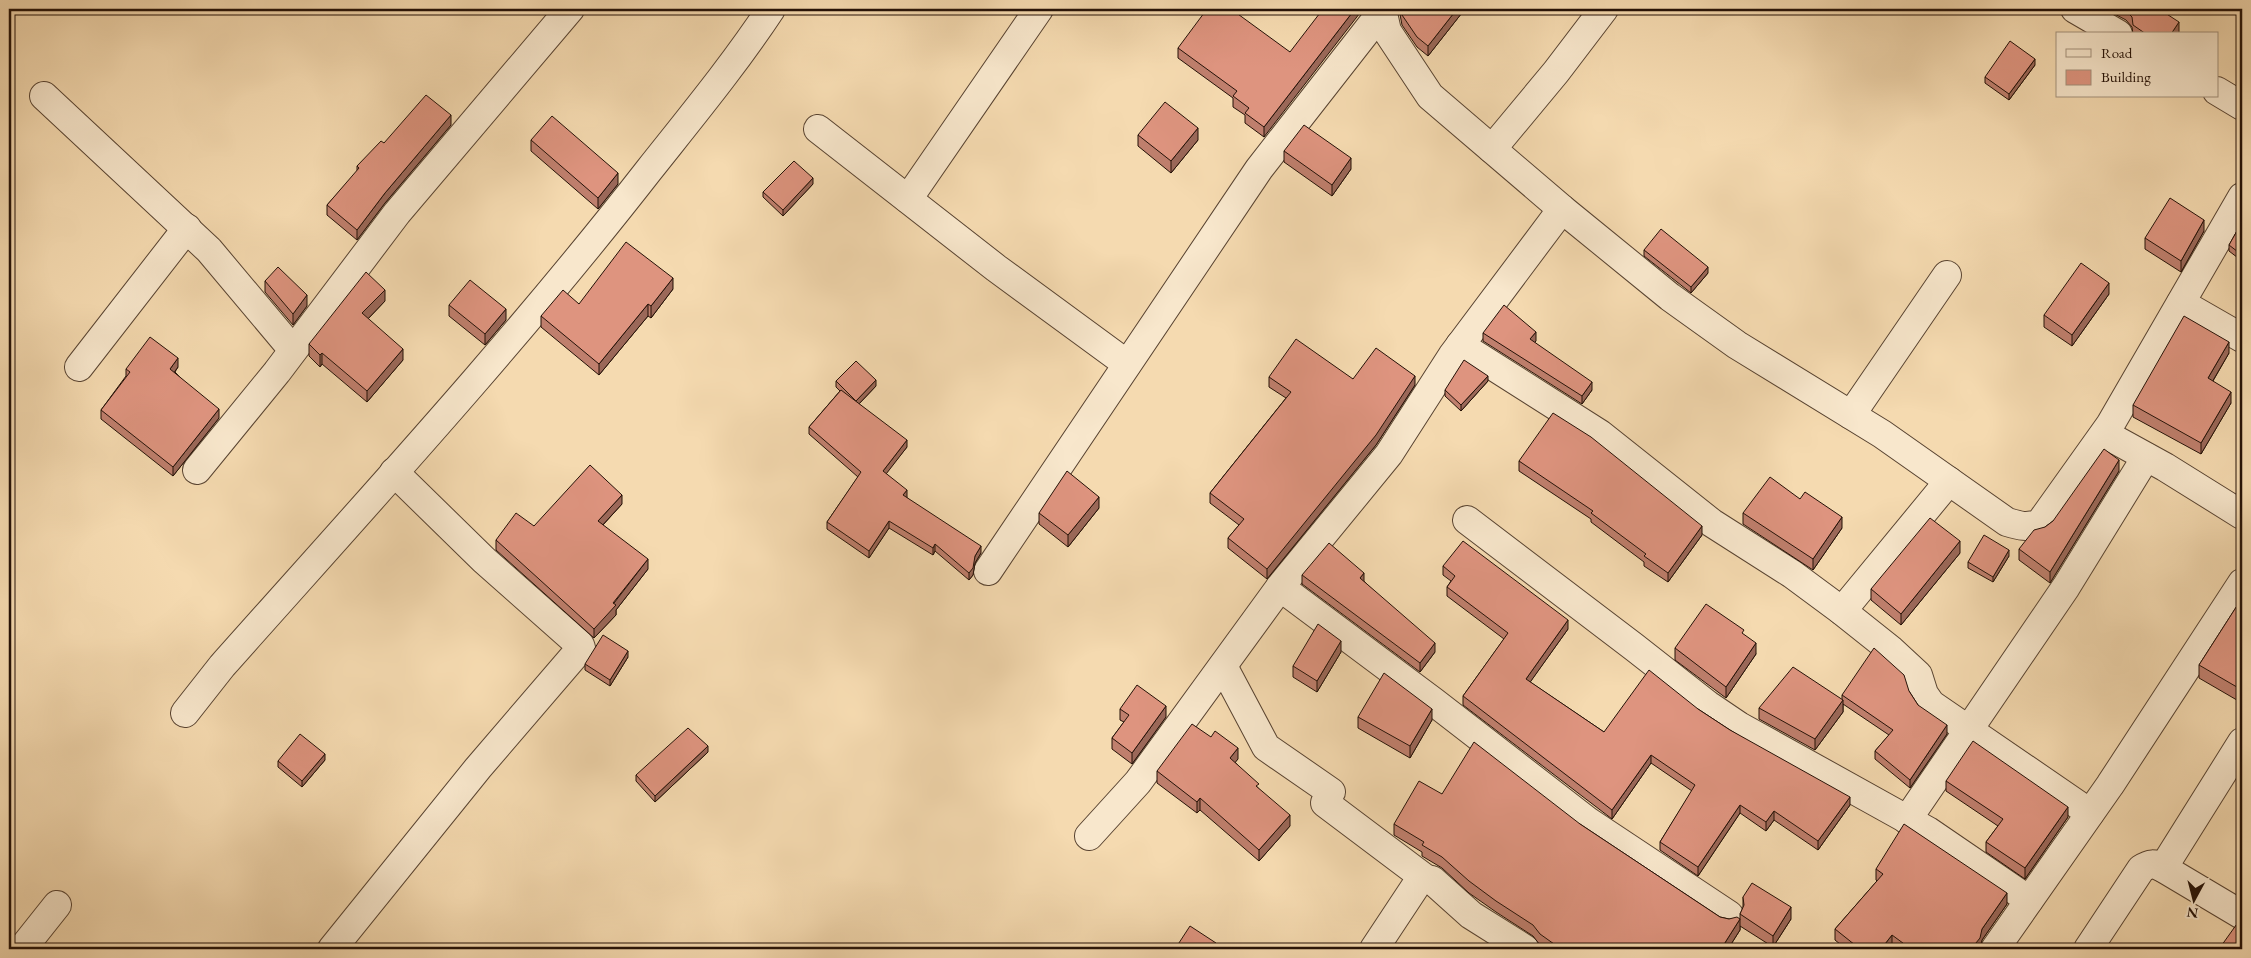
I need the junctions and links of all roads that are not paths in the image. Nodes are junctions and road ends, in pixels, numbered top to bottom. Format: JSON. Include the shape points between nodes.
{"nodes":[{"id":1,"x":771,"y":9,"type":"edge"},
{"id":2,"x":1039,"y":9,"type":"edge"},
{"id":3,"x":1383,"y":9,"type":"edge"},
{"id":4,"x":1604,"y":9,"type":"edge"},
{"id":5,"x":2075,"y":9,"type":"edge"},
{"id":6,"x":560,"y":12,"type":"edge"},
{"id":7,"x":2115,"y":32,"type":"edge"},
{"id":8,"x":2218,"y":92,"type":"edge"},
{"id":9,"x":44,"y":96,"type":"dead end"},
{"id":10,"x":2242,"y":106,"type":"edge"},
{"id":11,"x":818,"y":129,"type":"dead end"},
{"id":12,"x":1492,"y":150,"type":"junction"},
{"id":13,"x":2242,"y":196,"type":"edge"},
{"id":14,"x":908,"y":200,"type":"junction"},
{"id":15,"x":1562,"y":209,"type":"junction"},
{"id":16,"x":187,"y":228,"type":"junction"},
{"id":17,"x":1947,"y":275,"type":"dead end"},
{"id":18,"x":2181,"y":303,"type":"junction"},
{"id":19,"x":2242,"y":338,"type":"edge"},
{"id":20,"x":1460,"y":345,"type":"junction"},
{"id":21,"x":293,"y":350,"type":"junction"},
{"id":22,"x":1126,"y":364,"type":"junction"},
{"id":23,"x":79,"y":367,"type":"dead end"},
{"id":24,"x":1852,"y":415,"type":"junction"},
{"id":25,"x":2105,"y":434,"type":"junction"},
{"id":26,"x":2146,"y":457,"type":"junction"},
{"id":27,"x":197,"y":470,"type":"dead end"},
{"id":28,"x":394,"y":472,"type":"junction"},
{"id":29,"x":1949,"y":480,"type":"junction"},
{"id":30,"x":2242,"y":515,"type":"edge"},
{"id":31,"x":1467,"y":520,"type":"dead end"},
{"id":32,"x":988,"y":571,"type":"dead end"},
{"id":33,"x":2242,"y":583,"type":"edge"},
{"id":34,"x":1280,"y":587,"type":"junction"},
{"id":35,"x":1842,"y":611,"type":"junction"},
{"id":36,"x":1223,"y":666,"type":"junction"},
{"id":37,"x":185,"y":713,"type":"dead end"},
{"id":38,"x":1970,"y":730,"type":"junction"},
{"id":39,"x":2242,"y":742,"type":"edge"},
{"id":40,"x":2090,"y":813,"type":"junction"},
{"id":41,"x":1907,"y":820,"type":"junction"},
{"id":42,"x":1089,"y":836,"type":"dead end"},
{"id":43,"x":2163,"y":868,"type":"junction"},
{"id":44,"x":1426,"y":878,"type":"junction"},
{"id":45,"x":2029,"y":900,"type":"junction"},
{"id":46,"x":58,"y":905,"type":"dead end"},
{"id":47,"x":1729,"y":915,"type":"dead end"},
{"id":48,"x":2242,"y":915,"type":"edge"},
{"id":49,"x":22,"y":949,"type":"edge"},
{"id":50,"x":332,"y":949,"type":"edge"},
{"id":51,"x":1374,"y":949,"type":"edge"},
{"id":52,"x":1525,"y":949,"type":"edge"},
{"id":53,"x":1994,"y":949,"type":"edge"},
{"id":54,"x":2088,"y":949,"type":"edge"}],
"edges":[{"from":1,"to":28,"type":"street","via":[[745,49],[599,235]]},
{"from":2,"to":14,"type":"street"},
{"from":3,"to":12,"type":"street","via":[[1387,31],[1423,88]]},
{"from":3,"to":22,"type":"street","via":[[1259,169]]},
{"from":4,"to":12,"type":"street"},
{"from":5,"to":7,"type":"street"},
{"from":6,"to":21,"type":"street","via":[[396,213]]},
{"from":8,"to":10,"type":"street"},
{"from":9,"to":16,"type":"street"},
{"from":11,"to":14,"type":"street"},
{"from":12,"to":15,"type":"street"},
{"from":13,"to":18,"type":"street"},
{"from":14,"to":22,"type":"street"},
{"from":15,"to":20,"type":"street"},
{"from":15,"to":24,"type":"street","via":[[1670,297],[1722,334]]},
{"from":16,"to":21,"type":"street"},
{"from":16,"to":23,"type":"street"},
{"from":17,"to":24,"type":"street"},
{"from":18,"to":19,"type":"street"},
{"from":18,"to":25,"type":"street"},
{"from":20,"to":34,"type":"street","via":[[1389,454]]},
{"from":20,"to":35,"type":"street","via":[[1600,434],[1712,523],[1792,574]]},
{"from":21,"to":27,"type":"street"},
{"from":22,"to":32,"type":"street"},
{"from":24,"to":29,"type":"street"},
{"from":25,"to":26,"type":"street"},
{"from":25,"to":29,"type":"street","via":[[2040,523],[2030,527],[2007,522]]},
{"from":26,"to":30,"type":"street"},
{"from":26,"to":38,"type":"street","via":[[2066,587]]},
{"from":28,"to":37,"type":"street","via":[[222,666]]},
{"from":28,"to":50,"type":"street","via":[[581,648],[478,768]]},
{"from":29,"to":35,"type":"street"},
{"from":31,"to":41,"type":"street","via":[[1708,705],[1739,726]]},
{"from":33,"to":40,"type":"street"},
{"from":34,"to":36,"type":"street"},
{"from":34,"to":47,"type":"street","via":[[1589,822]]},
{"from":35,"to":38,"type":"street","via":[[1918,674],[1931,704]]},
{"from":36,"to":42,"type":"street","via":[[1138,782]]},
{"from":36,"to":44,"type":"street","via":[[1266,747]]},
{"from":38,"to":40,"type":"street"},
{"from":38,"to":41,"type":"street"},
{"from":39,"to":43,"type":"street"},
{"from":40,"to":45,"type":"street"},
{"from":41,"to":45,"type":"street"},
{"from":43,"to":48,"type":"street"},
{"from":43,"to":54,"type":"street","via":[[2155,864],[2141,868]]},
{"from":44,"to":51,"type":"street","via":[[1417,884]]},
{"from":44,"to":52,"type":"street","via":[[1471,915]]},
{"from":45,"to":53,"type":"street"},
{"from":46,"to":49,"type":"street"}]}
